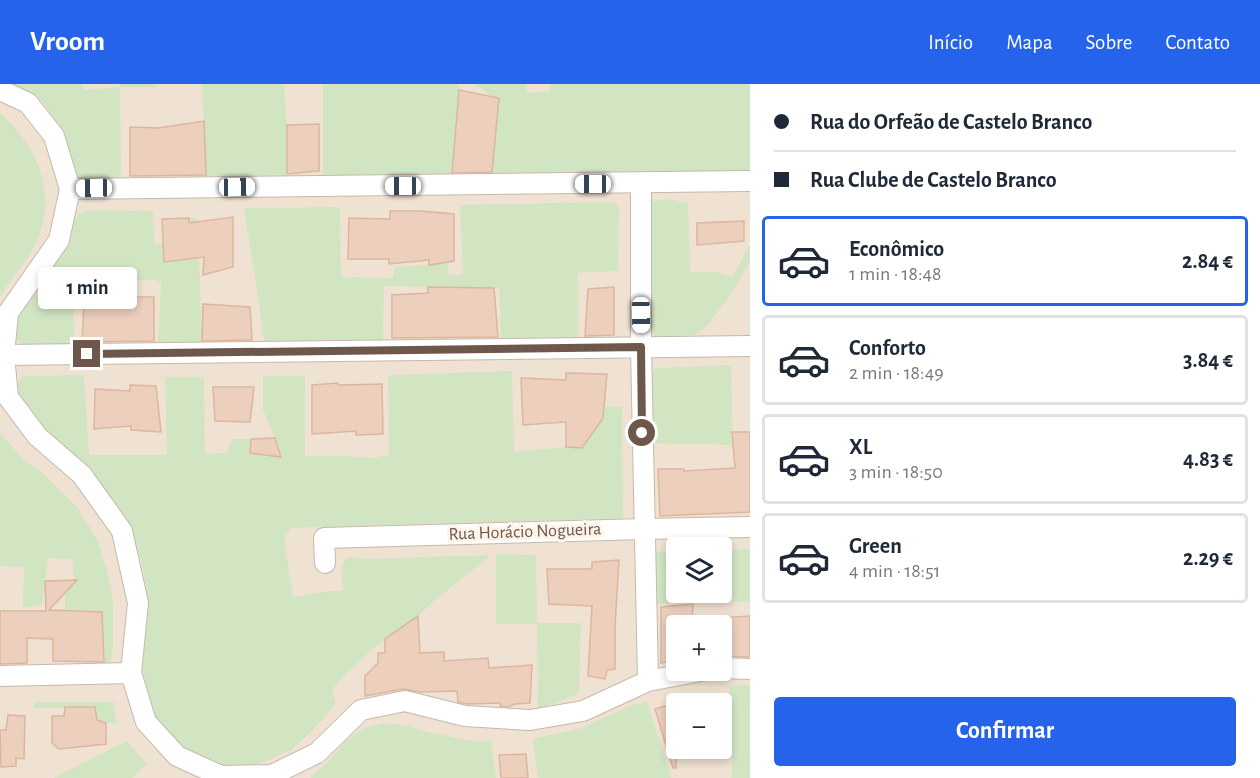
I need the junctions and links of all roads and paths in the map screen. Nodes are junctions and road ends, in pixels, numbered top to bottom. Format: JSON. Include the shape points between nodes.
{"nodes":[{"id":1,"x":0,"y":90,"type":"edge"},
{"id":2,"x":750,"y":181,"type":"edge"},
{"id":3,"x":641,"y":183,"type":"junction"},
{"id":4,"x":70,"y":189,"type":"junction"},
{"id":5,"x":750,"y":346,"type":"edge"},
{"id":6,"x":641,"y":347,"type":"junction"},
{"id":7,"x":4,"y":355,"type":"junction"},
{"id":8,"x":750,"y":527,"type":"edge"},
{"id":9,"x":644,"y":529,"type":"junction"},
{"id":10,"x":325,"y":563,"type":"dead end"},
{"id":11,"x":732,"y":668,"type":"edge"},
{"id":12,"x":750,"y":669,"type":"edge"},
{"id":13,"x":131,"y":673,"type":"junction"},
{"id":14,"x":0,"y":676,"type":"edge"},
{"id":15,"x":666,"y":678,"type":"edge"},
{"id":16,"x":648,"y":681,"type":"junction"}],
"edges":[{"from":1,"to":4,"type":"street","via":[[28,104],[54,136]]},
{"from":2,"to":3,"type":"street"},
{"from":3,"to":4,"type":"street"},
{"from":3,"to":6,"type":"street"},
{"from":4,"to":7,"type":"street","via":[[59,240],[8,313]]},
{"from":5,"to":6,"type":"street"},
{"from":6,"to":7,"type":"street"},
{"from":6,"to":9,"type":"street"},
{"from":7,"to":13,"type":"street","via":[[8,397],[37,436],[82,475],[122,531],[138,603]]},
{"from":8,"to":9,"type":"street","name":"Rua Horácio Nogueira"},
{"from":9,"to":10,"type":"street","name":"Rua Horácio Nogueira","via":[[324,538]]},
{"from":9,"to":16,"type":"street"},
{"from":11,"to":12,"type":"street"},
{"from":13,"to":14,"type":"street"},
{"from":13,"to":16,"type":"street","via":[[146,722],[177,756],[221,776],[272,775],[317,753],[362,710],[405,701],[465,716],[530,720],[583,711]]},
{"from":15,"to":16,"type":"street"}]}
